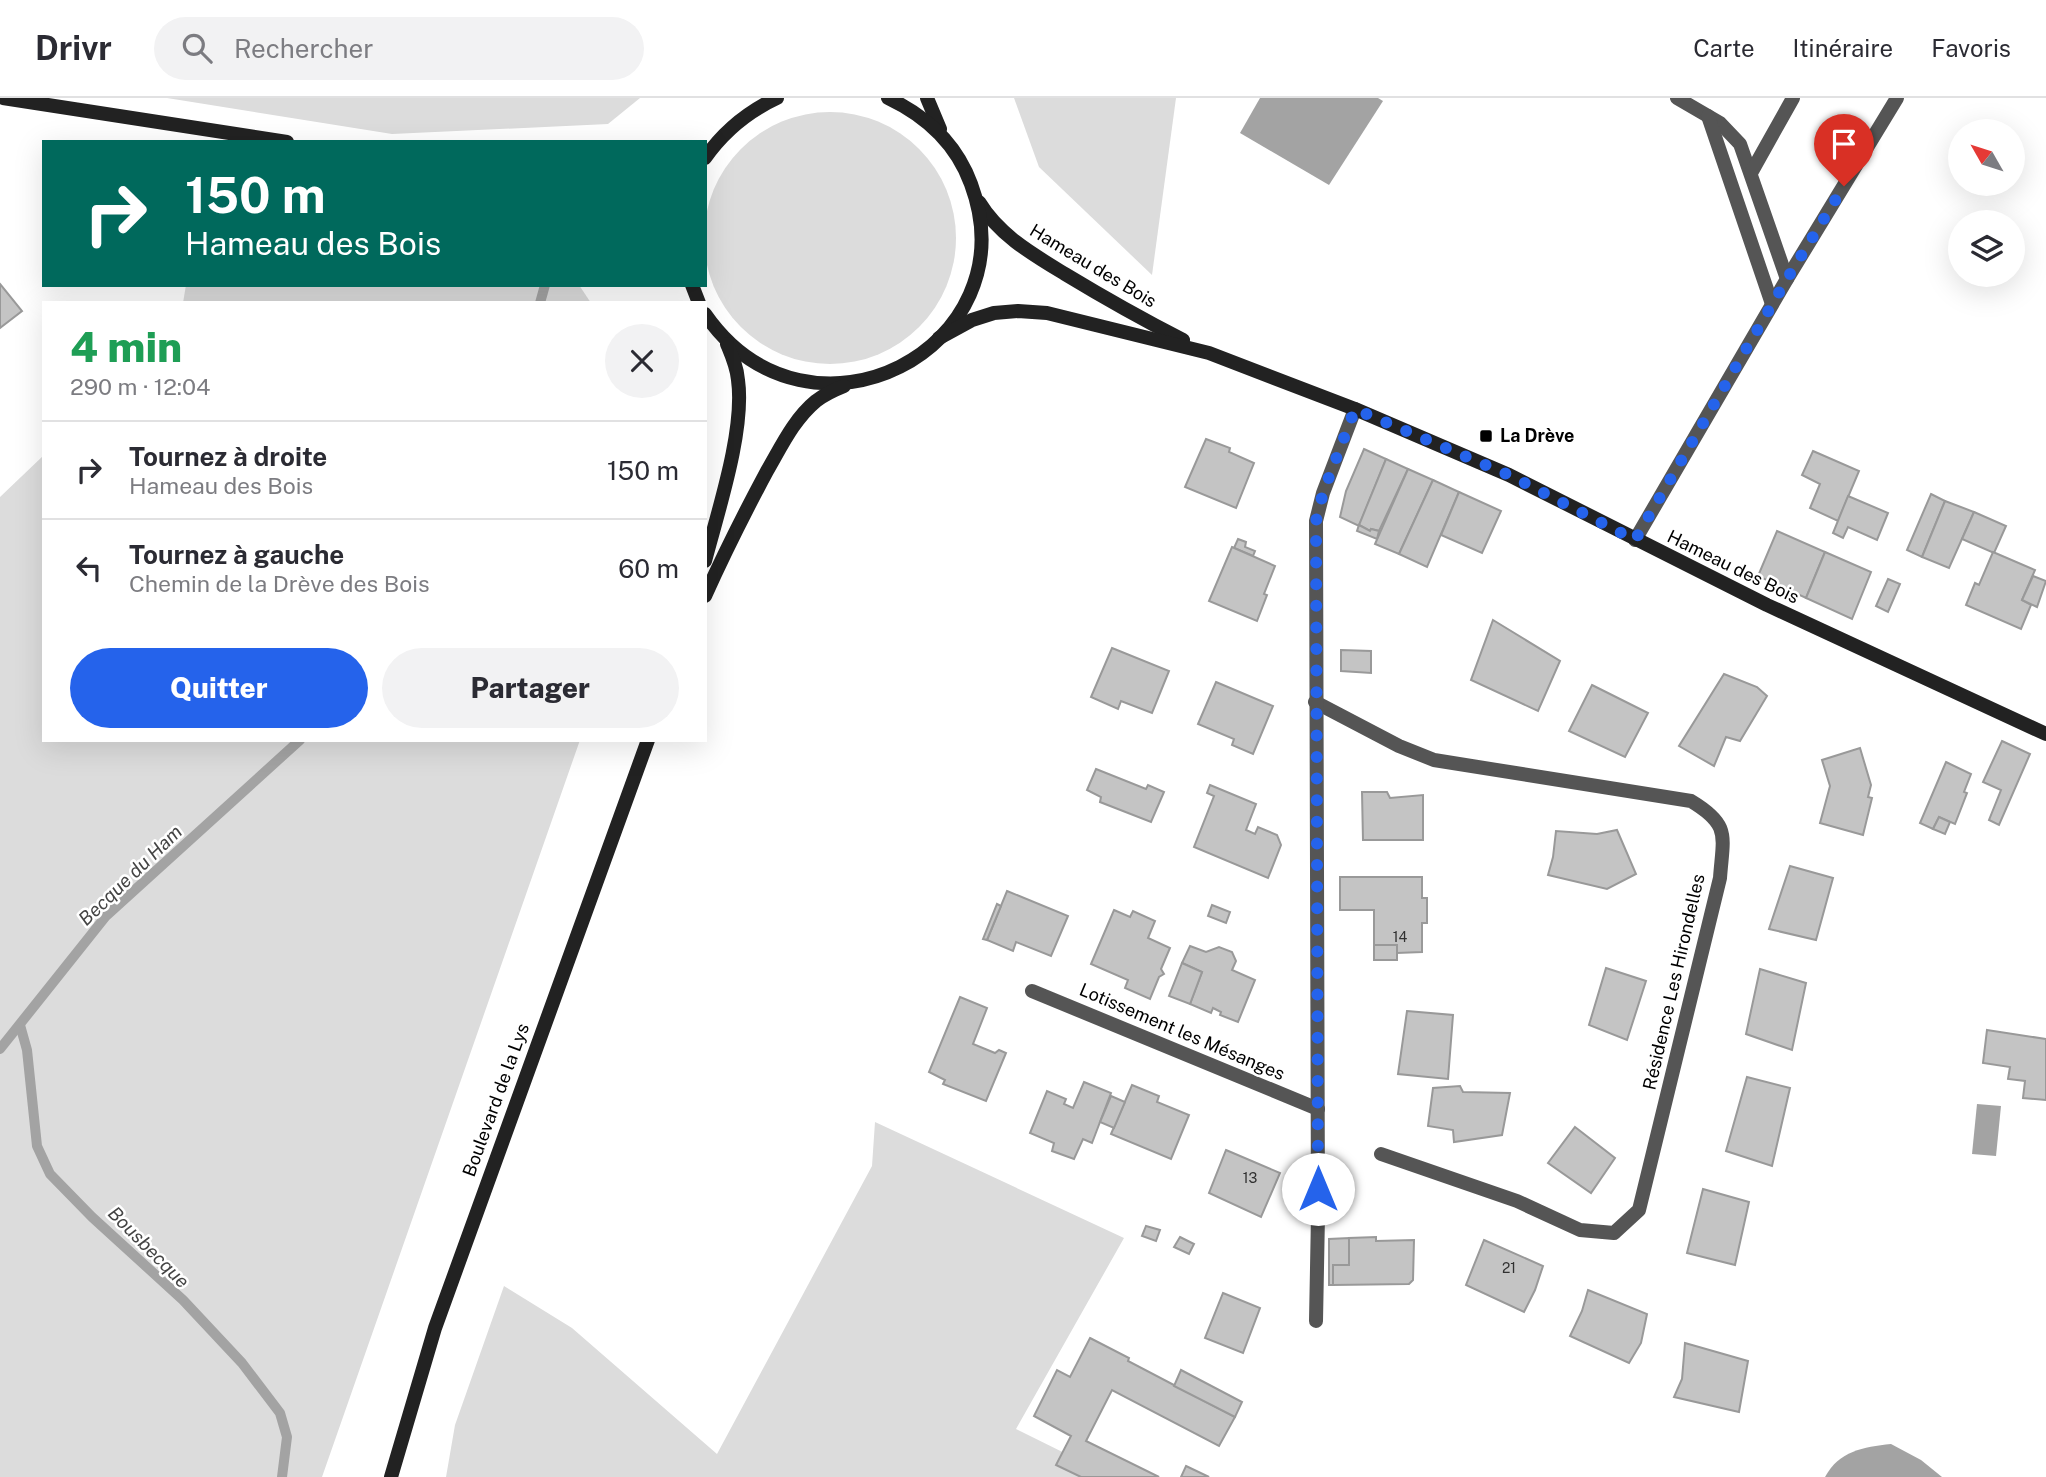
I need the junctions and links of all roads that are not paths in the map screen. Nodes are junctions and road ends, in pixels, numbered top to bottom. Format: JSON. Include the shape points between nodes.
{"nodes":[{"id":1,"x":3,"y":98,"type":"edge"},
{"id":2,"x":777,"y":98,"type":"edge"},
{"id":3,"x":888,"y":98,"type":"edge"},
{"id":4,"x":927,"y":98,"type":"edge"},
{"id":5,"x":1677,"y":98,"type":"edge"},
{"id":6,"x":1793,"y":98,"type":"edge"},
{"id":7,"x":1897,"y":98,"type":"edge"},
{"id":8,"x":1708,"y":116,"type":"junction"},
{"id":9,"x":274,"y":140,"type":"edge"},
{"id":10,"x":718,"y":141,"type":"junction"},
{"id":11,"x":948,"y":142,"type":"junction"},
{"id":12,"x":707,"y":149,"type":"edge"},
{"id":13,"x":707,"y":155,"type":"edge"},
{"id":14,"x":1751,"y":173,"type":"junction"},
{"id":15,"x":974,"y":192,"type":"junction"},
{"id":16,"x":1787,"y":279,"type":"junction"},
{"id":17,"x":1772,"y":304,"type":"junction"},
{"id":18,"x":707,"y":317,"type":"edge"},
{"id":19,"x":939,"y":338,"type":"junction"},
{"id":20,"x":725,"y":340,"type":"junction"},
{"id":21,"x":1209,"y":353,"type":"junction"},
{"id":22,"x":850,"y":384,"type":"junction"},
{"id":23,"x":1355,"y":409,"type":"junction"},
{"id":24,"x":1635,"y":540,"type":"junction"},
{"id":25,"x":707,"y":553,"type":"edge"},
{"id":26,"x":707,"y":592,"type":"edge"},
{"id":27,"x":1315,"y":702,"type":"junction"},
{"id":28,"x":2046,"y":734,"type":"edge"},
{"id":29,"x":647,"y":742,"type":"edge"},
{"id":30,"x":1032,"y":991,"type":"dead end"},
{"id":31,"x":1318,"y":1109,"type":"junction"},
{"id":32,"x":1381,"y":1154,"type":"dead end"},
{"id":33,"x":1316,"y":1321,"type":"dead end"},
{"id":34,"x":391,"y":1477,"type":"edge"}],
"edges":[{"from":1,"to":9,"type":"main road"},
{"from":2,"to":10,"type":"main road","via":[[744,116]]},
{"from":3,"to":11,"type":"main road","via":[[921,116]]},
{"from":4,"to":11,"type":"main road"},
{"from":5,"to":8,"type":"street"},
{"from":6,"to":14,"type":"street"},
{"from":7,"to":16,"type":"street"},
{"from":8,"to":14,"type":"street","via":[[1735,136]]},
{"from":8,"to":17,"type":"street"},
{"from":10,"to":12,"type":"main road"},
{"from":10,"to":13,"type":"main road"},
{"from":11,"to":15,"type":"main road"},
{"from":14,"to":16,"type":"street"},
{"from":15,"to":19,"type":"main road","via":[[980,244],[974,278],[960,310]]},
{"from":15,"to":21,"type":"main road","name":"Hameau des Bois","via":[[990,219],[1031,253],[1132,314]]},
{"from":16,"to":17,"type":"street"},
{"from":17,"to":24,"type":"street"},
{"from":18,"to":20,"type":"main road"},
{"from":19,"to":21,"type":"main road","name":"Hameau des Bois","via":[[994,313],[1047,313]]},
{"from":19,"to":22,"type":"main road","via":[[898,369]]},
{"from":20,"to":22,"type":"main road","via":[[782,376],[815,384]]},
{"from":20,"to":25,"type":"main road","via":[[739,382],[736,435]]},
{"from":21,"to":23,"type":"main road","name":"Hameau des Bois"},
{"from":22,"to":26,"type":"main road","via":[[815,402],[783,442]]},
{"from":23,"to":24,"type":"main road","name":"Hameau des Bois","via":[[1509,475]]},
{"from":23,"to":27,"type":"street","via":[[1316,521]]},
{"from":24,"to":28,"type":"main road","name":"Hameau des Bois"},
{"from":27,"to":31,"type":"street"},
{"from":27,"to":32,"type":"street","name":"Résidence Les Hirondelles","via":[[1434,760],[1691,801],[1713,814],[1723,833],[1720,878],[1639,1210],[1614,1233],[1580,1230],[1517,1201]]},
{"from":29,"to":34,"type":"main road","name":"Boulevard de la Lys","via":[[435,1328]]},
{"from":30,"to":31,"type":"street","name":"Lotissement les Mésanges"},
{"from":31,"to":33,"type":"street"}]}
